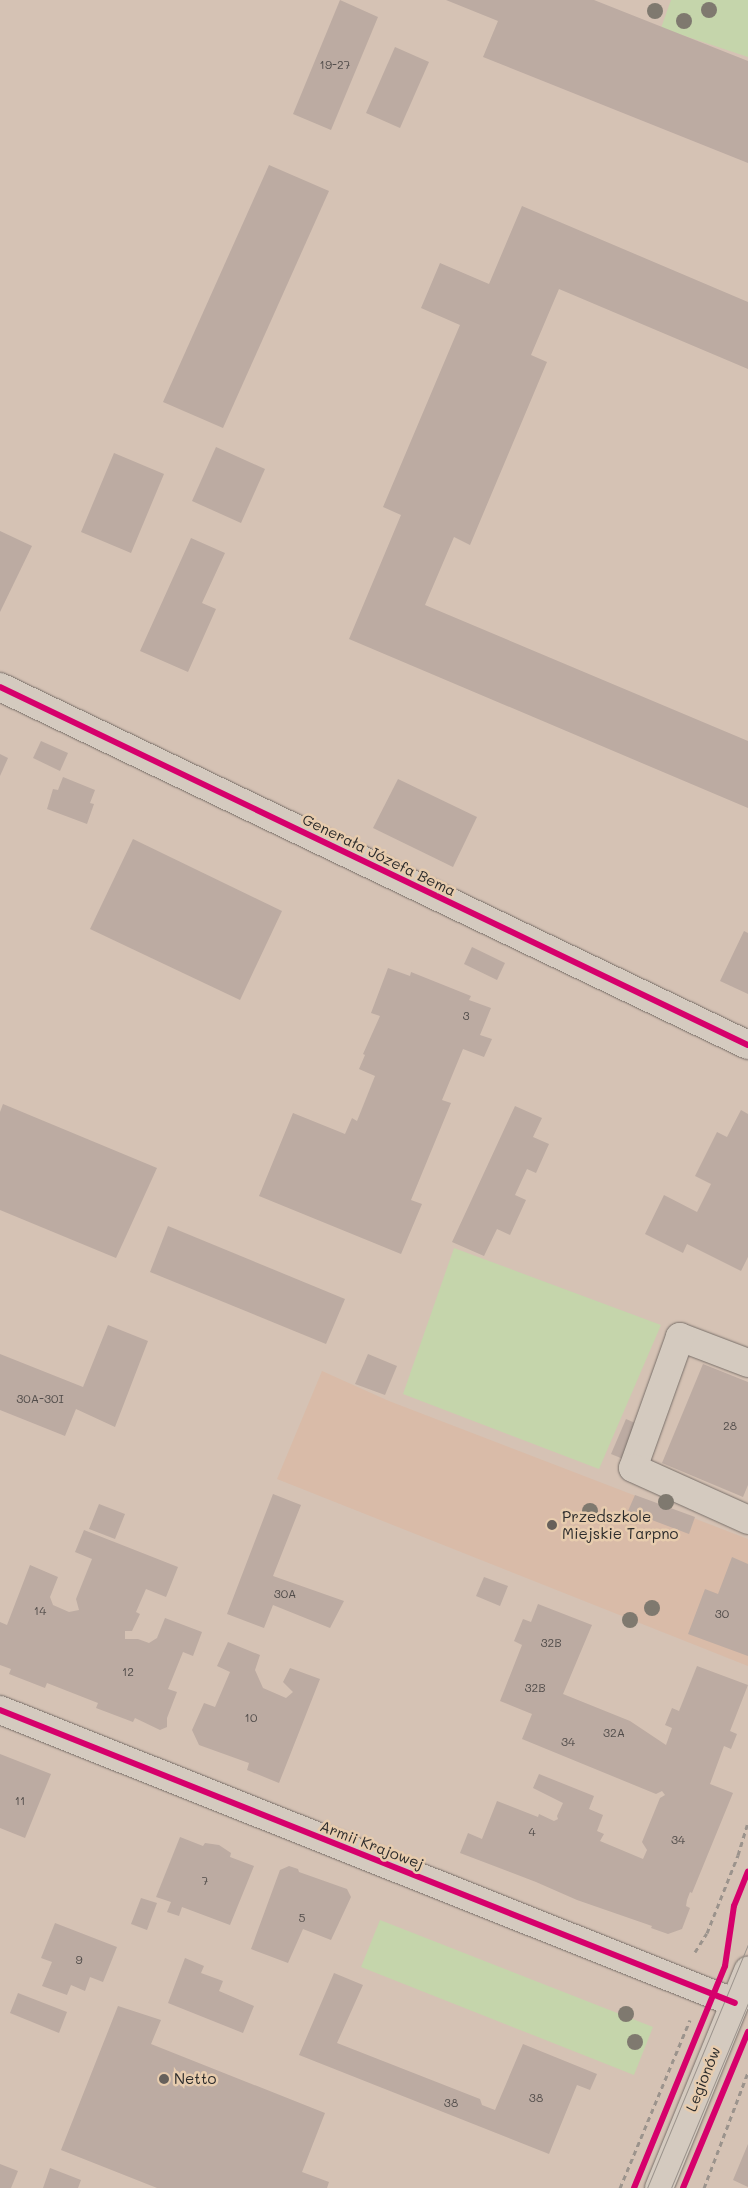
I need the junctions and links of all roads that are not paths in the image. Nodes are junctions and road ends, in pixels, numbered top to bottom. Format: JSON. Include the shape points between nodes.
{"nodes":[{"id":1,"x":0,"y":687,"type":"edge"},
{"id":2,"x":748,"y":1045,"type":"edge"},
{"id":3,"x":748,"y":1363,"type":"edge"},
{"id":4,"x":748,"y":1520,"type":"edge"},
{"id":5,"x":0,"y":1710,"type":"edge"},
{"id":6,"x":748,"y":1971,"type":"edge"},
{"id":7,"x":736,"y":2002,"type":"junction"},
{"id":8,"x":659,"y":2188,"type":"edge"}],
"edges":[{"from":1,"to":2,"type":"street","name":"Generała Józefa Bema"},
{"from":3,"to":4,"type":"street","via":[[680,1337],[633,1468]]},
{"from":5,"to":7,"type":"street","name":"Armii Krajowej"},
{"from":6,"to":7,"type":"street","name":"Legionów"},
{"from":7,"to":8,"type":"street","name":"Legionów"}]}
